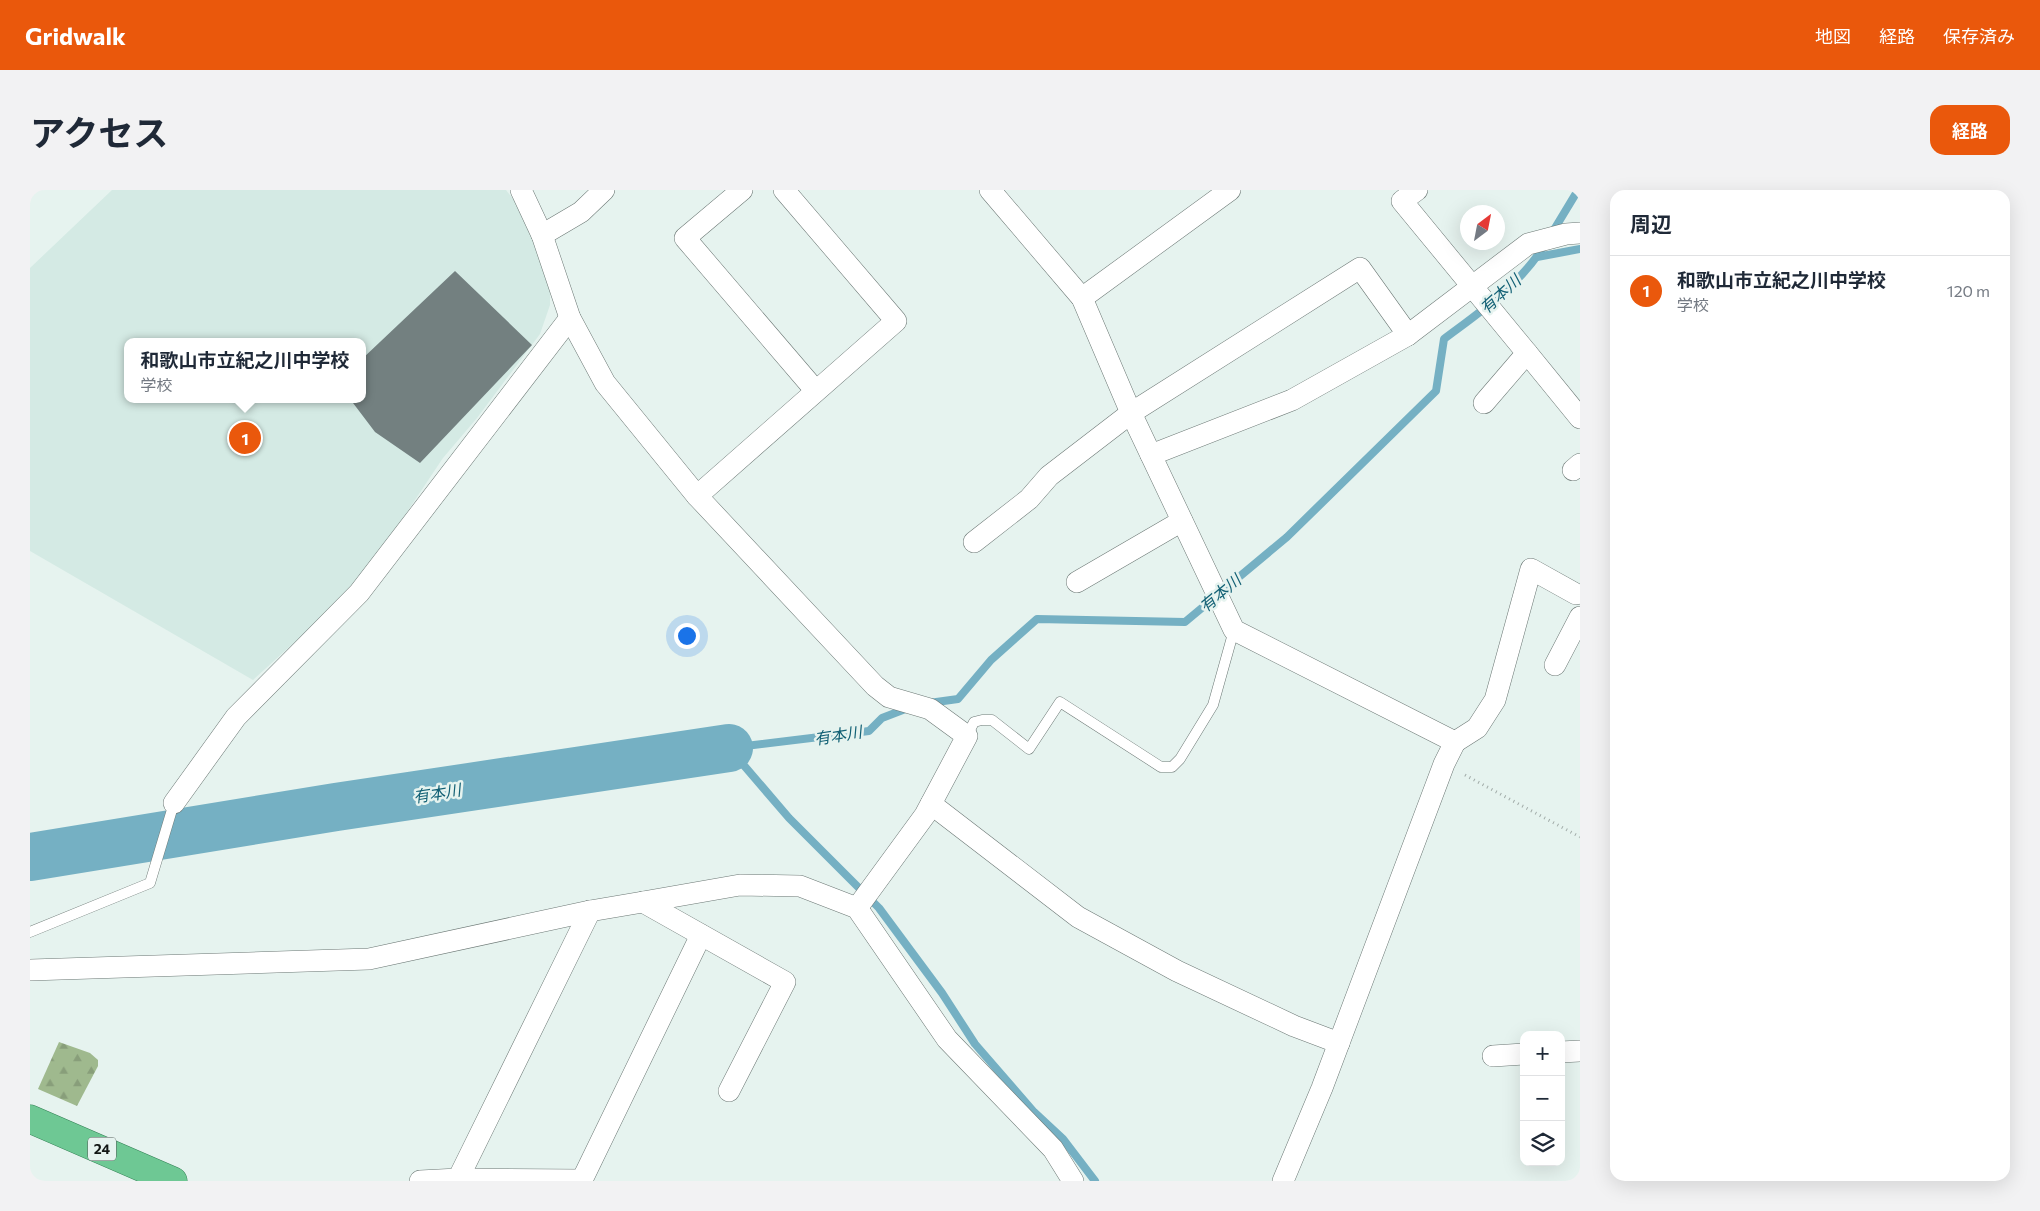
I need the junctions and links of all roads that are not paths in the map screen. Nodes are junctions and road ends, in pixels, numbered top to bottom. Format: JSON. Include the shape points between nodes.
{"nodes":[{"id":1,"x":521,"y":190,"type":"edge"},
{"id":2,"x":604,"y":190,"type":"edge"},
{"id":3,"x":742,"y":190,"type":"edge"},
{"id":4,"x":784,"y":190,"type":"edge"},
{"id":5,"x":990,"y":190,"type":"edge"},
{"id":6,"x":1230,"y":190,"type":"edge"},
{"id":7,"x":1418,"y":190,"type":"edge"},
{"id":8,"x":1573,"y":234,"type":"edge"},
{"id":9,"x":542,"y":235,"type":"junction"},
{"id":10,"x":1476,"y":291,"type":"junction"},
{"id":11,"x":1082,"y":298,"type":"junction"},
{"id":12,"x":570,"y":318,"type":"junction"},
{"id":13,"x":1408,"y":335,"type":"junction"},
{"id":14,"x":1527,"y":353,"type":"junction"},
{"id":15,"x":815,"y":390,"type":"junction"},
{"id":16,"x":1484,"y":403,"type":"dead end"},
{"id":17,"x":1132,"y":413,"type":"junction"},
{"id":18,"x":1580,"y":418,"type":"edge"},
{"id":19,"x":1151,"y":455,"type":"junction"},
{"id":20,"x":698,"y":496,"type":"junction"},
{"id":21,"x":1182,"y":521,"type":"junction"},
{"id":22,"x":974,"y":542,"type":"dead end"},
{"id":23,"x":1077,"y":582,"type":"dead end"},
{"id":24,"x":1578,"y":594,"type":"edge"},
{"id":25,"x":1580,"y":616,"type":"edge"},
{"id":26,"x":1234,"y":630,"type":"junction"},
{"id":27,"x":1555,"y":665,"type":"dead end"},
{"id":28,"x":967,"y":736,"type":"junction"},
{"id":29,"x":1455,"y":742,"type":"junction"},
{"id":30,"x":174,"y":803,"type":"joint"},
{"id":31,"x":931,"y":804,"type":"junction"},
{"id":32,"x":642,"y":902,"type":"junction"},
{"id":33,"x":857,"y":908,"type":"junction"},
{"id":34,"x":590,"y":911,"type":"junction"},
{"id":35,"x":30,"y":932,"type":"edge"},
{"id":36,"x":701,"y":935,"type":"junction"},
{"id":37,"x":30,"y":970,"type":"edge"},
{"id":38,"x":1340,"y":1043,"type":"junction"},
{"id":39,"x":1580,"y":1051,"type":"edge"},
{"id":40,"x":1565,"y":1052,"type":"edge"},
{"id":41,"x":1520,"y":1054,"type":"edge"},
{"id":42,"x":1493,"y":1056,"type":"dead end"},
{"id":43,"x":729,"y":1092,"type":"dead end"},
{"id":44,"x":30,"y":1119,"type":"edge"},
{"id":45,"x":458,"y":1179,"type":"junction"},
{"id":46,"x":173,"y":1181,"type":"edge"},
{"id":47,"x":420,"y":1181,"type":"edge"},
{"id":48,"x":1073,"y":1181,"type":"edge"},
{"id":49,"x":1283,"y":1181,"type":"edge"}],
"edges":[{"from":1,"to":9,"type":"street"},
{"from":2,"to":9,"type":"street","via":[[581,212]]},
{"from":3,"to":15,"type":"street","via":[[685,238]]},
{"from":4,"to":15,"type":"street","via":[[896,321]]},
{"from":5,"to":11,"type":"street"},
{"from":6,"to":11,"type":"street"},
{"from":7,"to":10,"type":"street","via":[[1402,201]]},
{"from":8,"to":10,"type":"street","via":[[1528,244]]},
{"from":9,"to":12,"type":"street"},
{"from":10,"to":13,"type":"street"},
{"from":10,"to":14,"type":"street"},
{"from":11,"to":17,"type":"street"},
{"from":12,"to":20,"type":"street","via":[[605,382]]},
{"from":12,"to":30,"type":"street","via":[[359,593],[236,717]]},
{"from":13,"to":17,"type":"street","via":[[1360,268]]},
{"from":13,"to":19,"type":"street","via":[[1292,400]]},
{"from":14,"to":16,"type":"street"},
{"from":14,"to":18,"type":"street"},
{"from":15,"to":20,"type":"street"},
{"from":17,"to":19,"type":"street"},
{"from":17,"to":22,"type":"street","via":[[1049,476],[1029,499]]},
{"from":19,"to":21,"type":"street"},
{"from":20,"to":28,"type":"street","via":[[875,686],[890,697],[930,709]]},
{"from":21,"to":23,"type":"street"},
{"from":21,"to":26,"type":"street"},
{"from":24,"to":29,"type":"street","via":[[1531,569],[1494,700],[1477,728]]},
{"from":25,"to":27,"type":"street"},
{"from":26,"to":28,"type":"lane","via":[[1213,705],[1172,767],[1161,767],[1060,702],[1029,749],[992,720],[974,722]]},
{"from":26,"to":29,"type":"street"},
{"from":28,"to":31,"type":"street"},
{"from":29,"to":38,"type":"street"},
{"from":30,"to":35,"type":"lane","via":[[150,883]]},
{"from":31,"to":33,"type":"street"},
{"from":31,"to":38,"type":"street","via":[[1078,917],[1177,971],[1294,1026]]},
{"from":32,"to":33,"type":"street","via":[[740,886],[800,886]]},
{"from":32,"to":34,"type":"street"},
{"from":32,"to":36,"type":"street"},
{"from":33,"to":48,"type":"street","via":[[947,1039],[1053,1149]]},
{"from":34,"to":37,"type":"street","via":[[369,959]]},
{"from":34,"to":45,"type":"street"},
{"from":36,"to":43,"type":"street","via":[[785,982]]},
{"from":36,"to":45,"type":"street","via":[[582,1180]]},
{"from":38,"to":49,"type":"street"},
{"from":39,"to":40,"type":"street"},
{"from":41,"to":42,"type":"street"},
{"from":44,"to":46,"type":"highway","number":"24"},
{"from":45,"to":47,"type":"street"}]}
